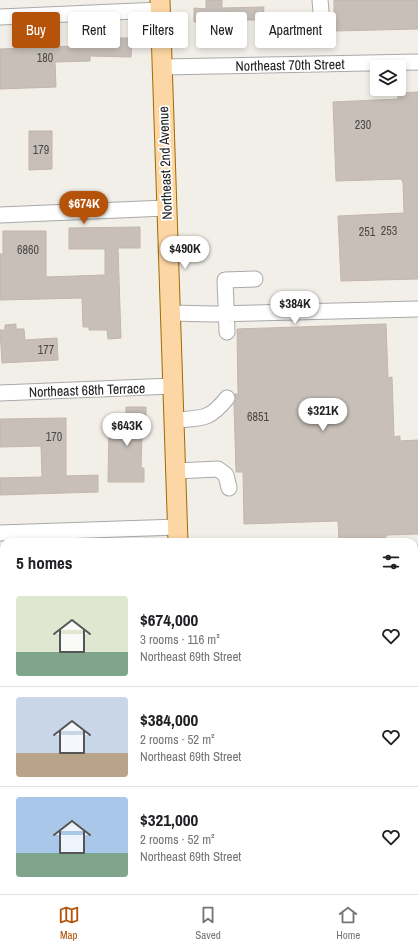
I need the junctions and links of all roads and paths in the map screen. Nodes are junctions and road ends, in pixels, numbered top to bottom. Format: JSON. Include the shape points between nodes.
{"nodes":[{"id":1,"x":320,"y":0,"type":"edge"},
{"id":2,"x":160,"y":5,"type":"edge"},
{"id":3,"x":321,"y":12,"type":"edge"},
{"id":4,"x":0,"y":17,"type":"edge"},
{"id":5,"x":418,"y":62,"type":"edge"},
{"id":6,"x":162,"y":67,"type":"junction"},
{"id":7,"x":166,"y":208,"type":"junction"},
{"id":8,"x":0,"y":215,"type":"edge"},
{"id":9,"x":255,"y":279,"type":"dead end"},
{"id":10,"x":418,"y":309,"type":"edge"},
{"id":11,"x":171,"y":313,"type":"junction"},
{"id":12,"x":226,"y":313,"type":"junction"},
{"id":13,"x":227,"y":332,"type":"dead end"},
{"id":14,"x":173,"y":386,"type":"junction"},
{"id":15,"x":0,"y":393,"type":"edge"},
{"id":16,"x":227,"y":398,"type":"dead end"},
{"id":17,"x":174,"y":420,"type":"junction"},
{"id":18,"x":176,"y":471,"type":"junction"},
{"id":19,"x":228,"y":488,"type":"dead end"},
{"id":20,"x":0,"y":533,"type":"edge"},
{"id":21,"x":178,"y":534,"type":"edge"}],
"edges":[{"from":1,"to":3,"type":"street"},
{"from":2,"to":4,"type":"street"},
{"from":2,"to":6,"type":"main road","name":"Northeast 2nd Avenue"},
{"from":5,"to":6,"type":"street","name":"Northeast 70th Street"},
{"from":6,"to":7,"type":"main road","name":"Northeast 2nd Avenue"},
{"from":7,"to":8,"type":"street"},
{"from":7,"to":11,"type":"main road","name":"Northeast 2nd Avenue"},
{"from":9,"to":12,"type":"street","via":[[225,280]]},
{"from":10,"to":12,"type":"street"},
{"from":11,"to":12,"type":"street"},
{"from":11,"to":14,"type":"main road","name":"Northeast 2nd Avenue"},
{"from":12,"to":13,"type":"street"},
{"from":14,"to":15,"type":"street","name":"Northeast 68th Terrace"},
{"from":14,"to":17,"type":"main road","name":"Northeast 2nd Avenue"},
{"from":16,"to":17,"type":"street","via":[[216,412],[206,417]]},
{"from":17,"to":18,"type":"main road","name":"Northeast 2nd Avenue"},
{"from":18,"to":19,"type":"street","via":[[218,470],[226,475]]},
{"from":18,"to":21,"type":"main road","name":"Northeast 2nd Avenue"},
{"from":20,"to":21,"type":"street"}]}
